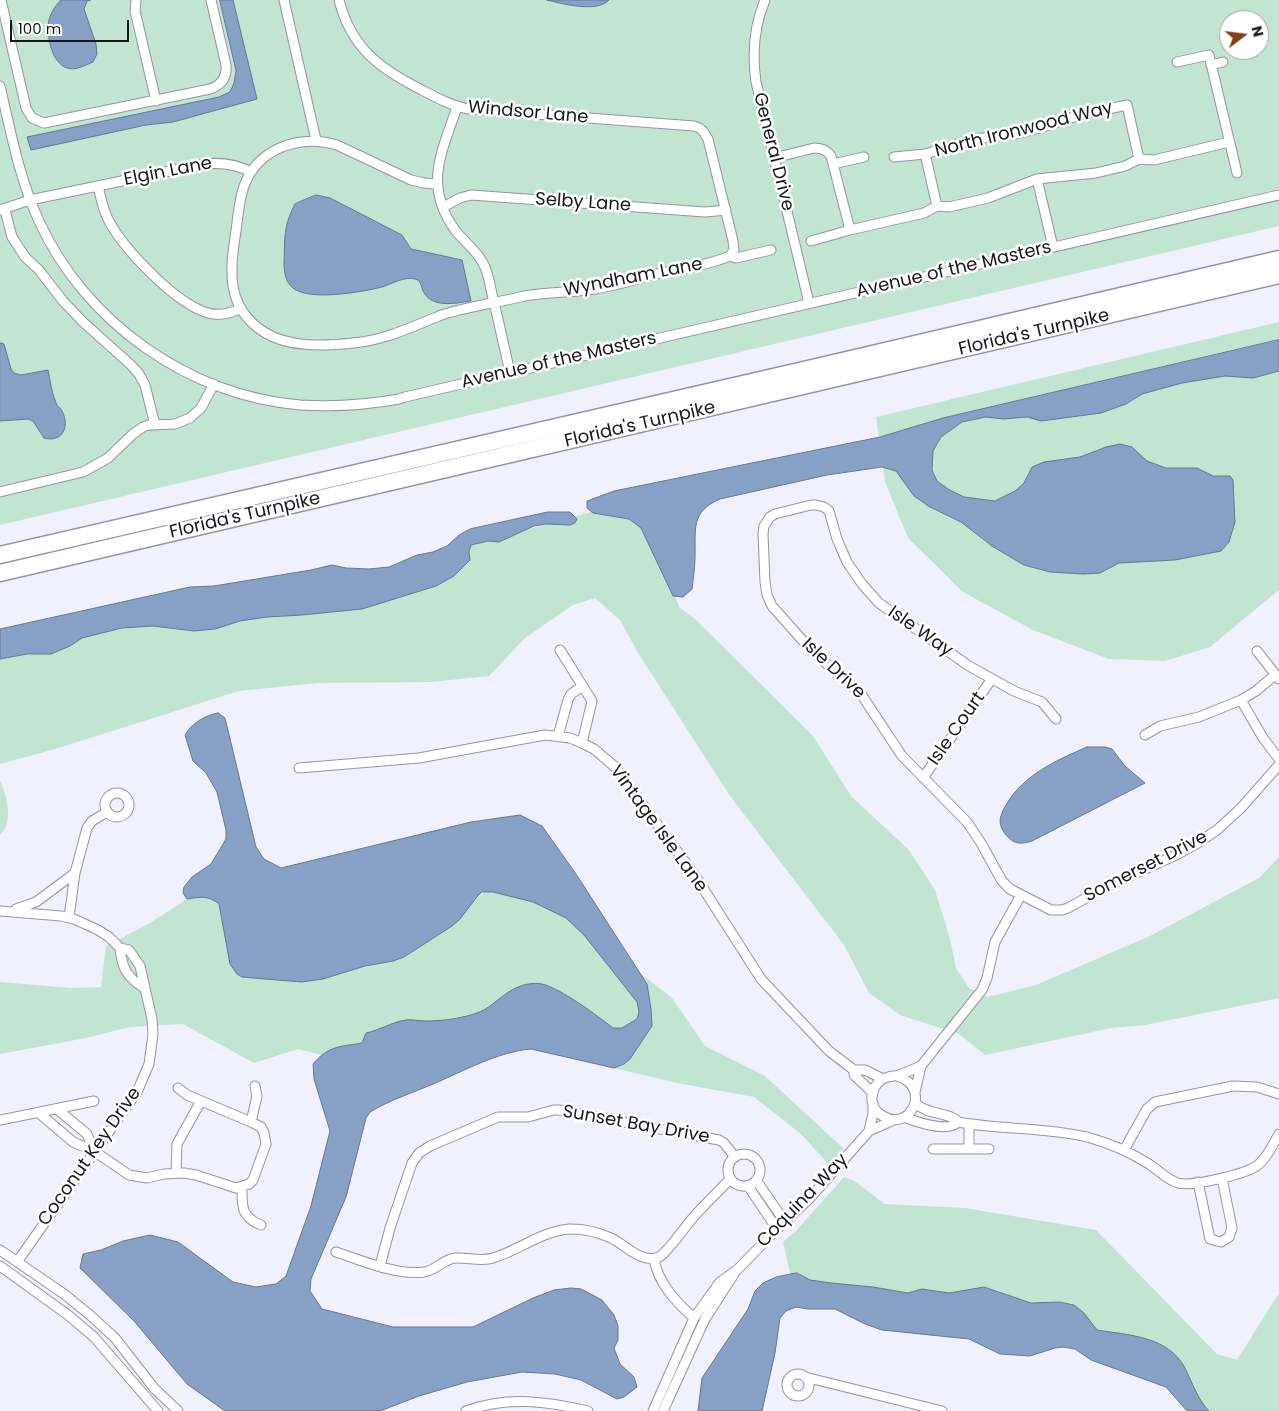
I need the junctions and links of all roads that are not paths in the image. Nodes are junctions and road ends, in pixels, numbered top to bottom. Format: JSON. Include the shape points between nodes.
{"nodes":[{"id":1,"x":1,"y":0,"type":"edge"},
{"id":2,"x":136,"y":0,"type":"edge"},
{"id":3,"x":211,"y":0,"type":"edge"},
{"id":4,"x":284,"y":0,"type":"edge"},
{"id":5,"x":339,"y":0,"type":"edge"},
{"id":6,"x":765,"y":0,"type":"edge"},
{"id":7,"x":1177,"y":62,"type":"dead end"},
{"id":8,"x":1223,"y":62,"type":"dead end"},
{"id":9,"x":1211,"y":65,"type":"junction"},
{"id":10,"x":0,"y":86,"type":"edge"},
{"id":11,"x":156,"y":101,"type":"junction"},
{"id":12,"x":457,"y":107,"type":"junction"},
{"id":13,"x":316,"y":140,"type":"junction"},
{"id":14,"x":1229,"y":142,"type":"junction"},
{"id":15,"x":925,"y":154,"type":"junction"},
{"id":16,"x":864,"y":157,"type":"dead end"},
{"id":17,"x":774,"y":158,"type":"junction"},
{"id":18,"x":894,"y":158,"type":"dead end"},
{"id":19,"x":1139,"y":159,"type":"junction"},
{"id":20,"x":834,"y":164,"type":"junction"},
{"id":21,"x":251,"y":172,"type":"junction"},
{"id":22,"x":1237,"y":173,"type":"dead end"},
{"id":23,"x":1037,"y":179,"type":"junction"},
{"id":24,"x":437,"y":184,"type":"junction"},
{"id":25,"x":98,"y":186,"type":"junction"},
{"id":26,"x":1279,"y":195,"type":"edge"},
{"id":27,"x":30,"y":200,"type":"junction"},
{"id":28,"x":937,"y":206,"type":"junction"},
{"id":29,"x":443,"y":207,"type":"junction"},
{"id":30,"x":2,"y":210,"type":"edge"},
{"id":31,"x":726,"y":210,"type":"junction"},
{"id":32,"x":850,"y":230,"type":"junction"},
{"id":33,"x":811,"y":242,"type":"dead end"},
{"id":34,"x":1053,"y":247,"type":"junction"},
{"id":35,"x":771,"y":250,"type":"dead end"},
{"id":36,"x":730,"y":256,"type":"junction"},
{"id":37,"x":1279,"y":259,"type":"edge"},
{"id":38,"x":1279,"y":276,"type":"edge"},
{"id":39,"x":494,"y":303,"type":"junction"},
{"id":40,"x":809,"y":303,"type":"junction"},
{"id":41,"x":241,"y":308,"type":"junction"},
{"id":42,"x":510,"y":372,"type":"junction"},
{"id":43,"x":214,"y":384,"type":"junction"},
{"id":44,"x":155,"y":425,"type":"junction"},
{"id":45,"x":0,"y":492,"type":"edge"},
{"id":46,"x":824,"y":507,"type":"joint"},
{"id":47,"x":0,"y":555,"type":"edge"},
{"id":48,"x":0,"y":573,"type":"edge"},
{"id":49,"x":560,"y":650,"type":"dead end"},
{"id":50,"x":1257,"y":651,"type":"dead end"},
{"id":51,"x":1277,"y":677,"type":"edge"},
{"id":52,"x":991,"y":680,"type":"junction"},
{"id":53,"x":584,"y":686,"type":"junction"},
{"id":54,"x":1241,"y":700,"type":"junction"},
{"id":55,"x":1056,"y":719,"type":"dead end"},
{"id":56,"x":1145,"y":735,"type":"dead end"},
{"id":57,"x":558,"y":736,"type":"junction"},
{"id":58,"x":582,"y":743,"type":"junction"},
{"id":59,"x":1279,"y":759,"type":"edge"},
{"id":60,"x":1279,"y":765,"type":"edge"},
{"id":61,"x":299,"y":768,"type":"dead end"},
{"id":62,"x":923,"y":778,"type":"junction"},
{"id":63,"x":107,"y":812,"type":"dead end"},
{"id":64,"x":75,"y":873,"type":"junction"},
{"id":65,"x":1021,"y":895,"type":"junction"},
{"id":66,"x":4,"y":911,"type":"edge"},
{"id":67,"x":69,"y":918,"type":"junction"},
{"id":68,"x":120,"y":948,"type":"junction"},
{"id":69,"x":144,"y":988,"type":"junction"},
{"id":70,"x":921,"y":1066,"type":"junction"},
{"id":71,"x":854,"y":1070,"type":"junction"},
{"id":72,"x":897,"y":1076,"type":"junction"},
{"id":73,"x":883,"y":1079,"type":"junction"},
{"id":74,"x":255,"y":1086,"type":"dead end"},
{"id":75,"x":178,"y":1088,"type":"dead end"},
{"id":76,"x":915,"y":1092,"type":"junction"},
{"id":77,"x":872,"y":1093,"type":"junction"},
{"id":78,"x":1279,"y":1094,"type":"edge"},
{"id":79,"x":94,"y":1101,"type":"dead end"},
{"id":80,"x":201,"y":1101,"type":"junction"},
{"id":81,"x":873,"y":1103,"type":"junction"},
{"id":82,"x":915,"y":1103,"type":"junction"},
{"id":83,"x":57,"y":1109,"type":"junction"},
{"id":84,"x":39,"y":1113,"type":"junction"},
{"id":85,"x":944,"y":1115,"type":"junction"},
{"id":86,"x":904,"y":1118,"type":"junction"},
{"id":87,"x":0,"y":1120,"type":"edge"},
{"id":88,"x":894,"y":1120,"type":"junction"},
{"id":89,"x":251,"y":1122,"type":"junction"},
{"id":90,"x":958,"y":1122,"type":"junction"},
{"id":91,"x":969,"y":1124,"type":"junction"},
{"id":92,"x":944,"y":1126,"type":"junction"},
{"id":93,"x":869,"y":1131,"type":"junction"},
{"id":94,"x":1279,"y":1134,"type":"edge"},
{"id":95,"x":933,"y":1149,"type":"dead end"},
{"id":96,"x":969,"y":1149,"type":"junction"},
{"id":97,"x":989,"y":1150,"type":"dead end"},
{"id":98,"x":1124,"y":1150,"type":"junction"},
{"id":99,"x":94,"y":1151,"type":"junction"},
{"id":100,"x":735,"y":1157,"type":"junction"},
{"id":101,"x":176,"y":1173,"type":"junction"},
{"id":102,"x":1222,"y":1178,"type":"junction"},
{"id":103,"x":730,"y":1179,"type":"junction"},
{"id":104,"x":756,"y":1180,"type":"junction"},
{"id":105,"x":1198,"y":1182,"type":"junction"},
{"id":106,"x":748,"y":1186,"type":"junction"},
{"id":107,"x":242,"y":1187,"type":"junction"},
{"id":108,"x":784,"y":1222,"type":"junction"},
{"id":109,"x":261,"y":1225,"type":"dead end"},
{"id":110,"x":777,"y":1228,"type":"junction"},
{"id":111,"x":0,"y":1250,"type":"edge"},
{"id":112,"x":336,"y":1252,"type":"dead end"},
{"id":113,"x":654,"y":1259,"type":"junction"},
{"id":114,"x":17,"y":1262,"type":"junction"},
{"id":115,"x":0,"y":1266,"type":"edge"},
{"id":116,"x":380,"y":1266,"type":"junction"},
{"id":117,"x":736,"y":1270,"type":"junction"},
{"id":118,"x":694,"y":1318,"type":"junction"},
{"id":119,"x":805,"y":1377,"type":"dead end"},
{"id":120,"x":158,"y":1411,"type":"edge"},
{"id":121,"x":178,"y":1411,"type":"edge"},
{"id":122,"x":466,"y":1411,"type":"edge"},
{"id":123,"x":588,"y":1411,"type":"edge"},
{"id":124,"x":653,"y":1411,"type":"edge"},
{"id":125,"x":663,"y":1411,"type":"edge"},
{"id":126,"x":942,"y":1411,"type":"edge"}],
"edges":[{"from":1,"to":11,"type":"street","via":[[26,108],[37,122],[50,123]]},
{"from":2,"to":11,"type":"street","via":[[135,11]]},
{"from":3,"to":11,"type":"street","via":[[226,75],[215,88]]},
{"from":4,"to":13,"type":"street"},
{"from":5,"to":12,"type":"street","name":"Windsor Lane","via":[[360,46],[375,62],[397,78]]},
{"from":6,"to":17,"type":"street","name":"General Drive","via":[[757,24],[753,58]]},
{"from":7,"to":9,"type":"street","via":[[1209,55]]},
{"from":8,"to":9,"type":"street"},
{"from":9,"to":14,"type":"street"},
{"from":10,"to":27,"type":"street","name":"Avenue of the Masters"},
{"from":12,"to":24,"type":"street","via":[[439,162]]},
{"from":12,"to":31,"type":"street","name":"Windsor Lane","via":[[694,126],[704,131],[708,139]]},
{"from":13,"to":21,"type":"street","via":[[283,146],[263,159]]},
{"from":13,"to":24,"type":"street","via":[[337,145],[411,180]]},
{"from":14,"to":19,"type":"street","via":[[1154,160]]},
{"from":14,"to":22,"type":"street"},
{"from":15,"to":18,"type":"street","name":"North Ironwood Way"},
{"from":15,"to":19,"type":"street","name":"North Ironwood Way","via":[[975,139],[1016,134],[1127,105]]},
{"from":15,"to":28,"type":"street","name":"North Ironwood Way"},
{"from":16,"to":20,"type":"street"},
{"from":17,"to":20,"type":"street","via":[[820,148],[828,151]]},
{"from":17,"to":40,"type":"street","name":"General Drive"},
{"from":19,"to":23,"type":"street","via":[[1096,173]]},
{"from":20,"to":32,"type":"street"},
{"from":21,"to":25,"type":"street","name":"Elgin Lane","via":[[217,162]]},
{"from":21,"to":41,"type":"street","name":"Wyndham Lane","via":[[241,196],[231,263],[232,286]]},
{"from":23,"to":28,"type":"street","via":[[988,198]]},
{"from":23,"to":34,"type":"street"},
{"from":24,"to":29,"type":"street"},
{"from":25,"to":27,"type":"street","name":"Elgin Lane"},
{"from":25,"to":41,"type":"street","via":[[110,224],[136,258],[164,285],[208,313],[225,314]]},
{"from":26,"to":34,"type":"street","name":"Avenue of the Masters"},
{"from":27,"to":30,"type":"street","name":"Elgin Lane"},
{"from":27,"to":43,"type":"street","name":"Avenue of the Masters","via":[[64,265],[100,309],[150,350]]},
{"from":28,"to":32,"type":"street","via":[[924,213]]},
{"from":29,"to":31,"type":"street","name":"Selby Lane","via":[[471,196],[705,212]]},
{"from":29,"to":39,"type":"street","via":[[456,231],[483,263]]},
{"from":30,"to":44,"type":"street","via":[[12,237],[26,257],[83,322],[139,374]]},
{"from":31,"to":36,"type":"street","via":[[734,250]]},
{"from":32,"to":33,"type":"street"},
{"from":34,"to":40,"type":"street","name":"Avenue of the Masters"},
{"from":35,"to":36,"type":"street","name":"Wyndham Lane","via":[[736,258]]},
{"from":36,"to":39,"type":"street","name":"Wyndham Lane","via":[[590,290]]},
{"from":37,"to":47,"type":"highway","name":"Florida's Turnpike"},
{"from":38,"to":48,"type":"highway","name":"Florida's Turnpike"},
{"from":39,"to":41,"type":"street","name":"Wyndham Lane","via":[[440,316],[391,336],[329,345],[276,338],[256,326]]},
{"from":39,"to":42,"type":"street"},
{"from":40,"to":42,"type":"street","name":"Avenue of the Masters"},
{"from":42,"to":43,"type":"street","name":"Avenue of the Masters","via":[[399,400],[350,406],[274,401]]},
{"from":43,"to":44,"type":"street","via":[[201,408],[190,418],[175,424]]},
{"from":44,"to":45,"type":"street","via":[[138,430],[108,458],[83,472]]},
{"from":46,"to":52,"type":"street","name":"Isle Way","via":[[831,516],[847,562],[870,594],[888,611]]},
{"from":46,"to":62,"type":"street","name":"Isle Drive","via":[[811,505],[775,514],[767,521],[763,534],[769,600],[779,616],[812,651],[861,694],[894,746]]},
{"from":49,"to":53,"type":"street"},
{"from":50,"to":51,"type":"street"},
{"from":51,"to":54,"type":"street"},
{"from":52,"to":55,"type":"street","name":"Isle Way","via":[[1042,702]]},
{"from":52,"to":62,"type":"street","name":"Isle Court"},
{"from":53,"to":57,"type":"street","via":[[571,694]]},
{"from":53,"to":58,"type":"street","via":[[592,701]]},
{"from":54,"to":56,"type":"street","via":[[1199,717],[1160,726]]},
{"from":54,"to":59,"type":"street"},
{"from":57,"to":58,"type":"street","name":"Vintage Isle Lane"},
{"from":57,"to":61,"type":"street","name":"Vintage Isle Lane","via":[[532,736],[420,758]]},
{"from":58,"to":71,"type":"street","name":"Vintage Isle Lane","via":[[614,766],[694,874],[761,979],[829,1051]]},
{"from":60,"to":65,"type":"street","name":"Somerset Drive","via":[[1230,818],[1178,854],[1062,910],[1051,910]]},
{"from":62,"to":65,"type":"street","name":"Isle Drive","via":[[968,822],[1002,881]]},
{"from":63,"to":64,"type":"street","via":[[87,828]]},
{"from":64,"to":66,"type":"street","via":[[36,902]]},
{"from":64,"to":67,"type":"street"},
{"from":65,"to":70,"type":"street","via":[[995,942],[982,990]]},
{"from":66,"to":67,"type":"street","name":"Coconut Key Drive"},
{"from":67,"to":68,"type":"street","name":"Coconut Key Drive","via":[[98,930]]},
{"from":68,"to":69,"type":"street","via":[[122,963],[131,980]]},
{"from":68,"to":69,"type":"street","name":"Coconut Key Drive","via":[[129,950],[140,966]]},
{"from":69,"to":99,"type":"street","name":"Coconut Key Drive","via":[[153,1034],[149,1064],[137,1092]]},
{"from":70,"to":72,"type":"street"},
{"from":70,"to":76,"type":"street"},
{"from":71,"to":73,"type":"street","name":"Vintage Isle Lane","via":[[865,1070]]},
{"from":71,"to":77,"type":"street","name":"Vintage Isle Lane","via":[[854,1075]]},
{"from":72,"to":73,"type":"street"},
{"from":72,"to":76,"type":"street","via":[[908,1081]]},
{"from":73,"to":77,"type":"street"},
{"from":74,"to":89,"type":"street","via":[[257,1096]]},
{"from":75,"to":80,"type":"street"},
{"from":76,"to":82,"type":"street"},
{"from":77,"to":81,"type":"street"},
{"from":78,"to":98,"type":"street","via":[[1257,1086],[1233,1086],[1155,1102],[1147,1109]]},
{"from":79,"to":83,"type":"street"},
{"from":80,"to":89,"type":"street"},
{"from":80,"to":101,"type":"street","via":[[177,1144]]},
{"from":81,"to":88,"type":"street","via":[[880,1115]]},
{"from":81,"to":93,"type":"street"},
{"from":82,"to":85,"type":"street","via":[[925,1110]]},
{"from":82,"to":86,"type":"street"},
{"from":83,"to":84,"type":"street"},
{"from":83,"to":99,"type":"street","via":[[87,1134]]},
{"from":84,"to":87,"type":"street"},
{"from":84,"to":99,"type":"street","via":[[73,1142]]},
{"from":85,"to":90,"type":"street","via":[[953,1116]]},
{"from":85,"to":92,"type":"street"},
{"from":86,"to":88,"type":"street"},
{"from":86,"to":92,"type":"street"},
{"from":88,"to":93,"type":"street","name":"Coquina Way"},
{"from":89,"to":107,"type":"street","via":[[264,1132],[266,1144],[253,1180]]},
{"from":90,"to":91,"type":"street"},
{"from":90,"to":92,"type":"street"},
{"from":91,"to":96,"type":"street"},
{"from":91,"to":98,"type":"street","via":[[1064,1133]]},
{"from":93,"to":108,"type":"street","name":"Coquina Way","via":[[809,1200]]},
{"from":94,"to":102,"type":"street","via":[[1258,1165]]},
{"from":95,"to":96,"type":"street"},
{"from":96,"to":97,"type":"street"},
{"from":98,"to":105,"type":"street","via":[[1176,1183]]},
{"from":99,"to":101,"type":"street","via":[[134,1177]]},
{"from":99,"to":114,"type":"street","name":"Coconut Key Drive"},
{"from":100,"to":103,"type":"street","via":[[729,1163]]},
{"from":100,"to":104,"type":"street","via":[[748,1155],[756,1161],[760,1170]]},
{"from":100,"to":116,"type":"street","name":"Sunset Bay Drive","via":[[719,1140],[559,1110],[528,1117],[498,1117],[430,1146],[415,1158]]},
{"from":101,"to":107,"type":"street"},
{"from":102,"to":105,"type":"street"},
{"from":102,"to":105,"type":"street","via":[[1232,1228],[1229,1238],[1221,1242],[1210,1239]]},
{"from":103,"to":106,"type":"street","via":[[738,1185]]},
{"from":103,"to":113,"type":"street","via":[[666,1252]]},
{"from":104,"to":106,"type":"street"},
{"from":104,"to":108,"type":"street"},
{"from":106,"to":110,"type":"street"},
{"from":107,"to":109,"type":"street","via":[[245,1214]]},
{"from":108,"to":110,"type":"street","name":"Coquina Way"},
{"from":110,"to":117,"type":"street","name":"Coquina Way"},
{"from":111,"to":114,"type":"street"},
{"from":112,"to":116,"type":"street"},
{"from":113,"to":116,"type":"street","via":[[641,1256],[598,1233],[573,1229],[539,1236],[494,1258],[453,1258],[424,1272]]},
{"from":113,"to":118,"type":"street","via":[[658,1276]]},
{"from":114,"to":121,"type":"street","via":[[64,1294],[115,1338],[154,1388]]},
{"from":115,"to":120,"type":"street","via":[[94,1337]]},
{"from":117,"to":118,"type":"street","name":"Coquina Way","via":[[720,1282]]},
{"from":117,"to":125,"type":"street","name":"Coquina Way","via":[[705,1320]]},
{"from":118,"to":124,"type":"street","name":"Coquina Way"},
{"from":119,"to":126,"type":"street"},
{"from":122,"to":123,"type":"street","via":[[517,1401],[556,1403]]}]}
